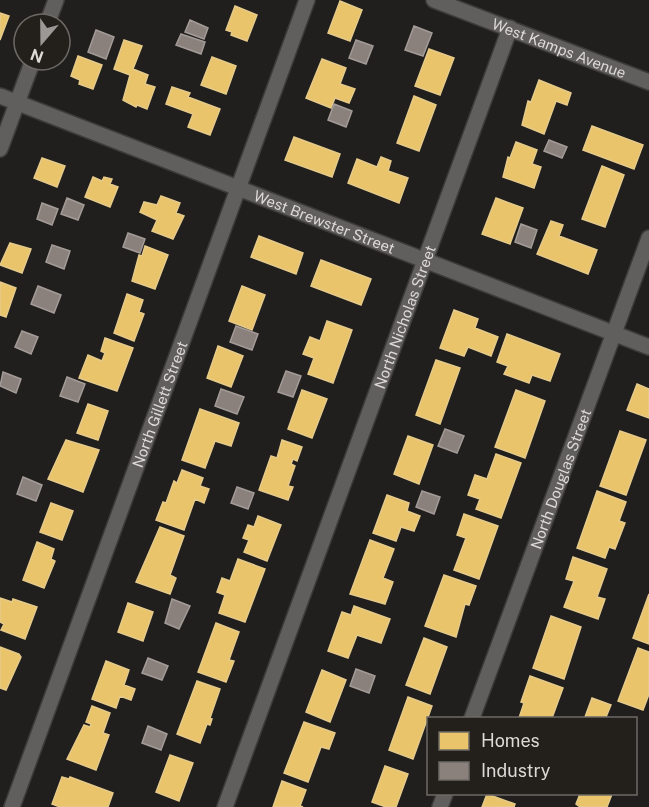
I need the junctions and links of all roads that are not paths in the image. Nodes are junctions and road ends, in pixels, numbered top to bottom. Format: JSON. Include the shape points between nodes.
{"nodes":[{"id":1,"x":307,"y":0,"type":"edge"},
{"id":2,"x":434,"y":0,"type":"edge"},
{"id":3,"x":510,"y":28,"type":"junction"},
{"id":4,"x":28,"y":72,"type":"edge"},
{"id":5,"x":649,"y":82,"type":"edge"},
{"id":6,"x":0,"y":96,"type":"edge"},
{"id":7,"x":17,"y":102,"type":"junction"},
{"id":8,"x":0,"y":149,"type":"edge"},
{"id":9,"x":238,"y":189,"type":"junction"},
{"id":10,"x":649,"y":238,"type":"edge"},
{"id":11,"x":427,"y":260,"type":"junction"},
{"id":12,"x":614,"y":333,"type":"junction"},
{"id":13,"x":649,"y":347,"type":"edge"},
{"id":14,"x":472,"y":717,"type":"edge"},
{"id":15,"x":12,"y":807,"type":"edge"},
{"id":16,"x":225,"y":807,"type":"edge"}],
"edges":[{"from":1,"to":9,"type":"street","name":"North Gillett Street"},
{"from":2,"to":3,"type":"street","name":"West Kamps Avenue"},
{"from":3,"to":5,"type":"street","name":"West Kamps Avenue"},
{"from":3,"to":11,"type":"street","name":"North Nicholas Street"},
{"from":4,"to":7,"type":"street"},
{"from":6,"to":7,"type":"street","name":"West Brewster Street"},
{"from":7,"to":8,"type":"street"},
{"from":7,"to":9,"type":"street","name":"West Brewster Street"},
{"from":9,"to":11,"type":"street","name":"West Brewster Street"},
{"from":9,"to":15,"type":"street","name":"North Gillett Street"},
{"from":10,"to":12,"type":"street","name":"North Douglas Street"},
{"from":11,"to":12,"type":"street","name":"West Brewster Street"},
{"from":11,"to":16,"type":"street","name":"North Nicholas Street"},
{"from":12,"to":13,"type":"street","name":"West Brewster Street"},
{"from":12,"to":14,"type":"street","name":"North Douglas Street"}]}
